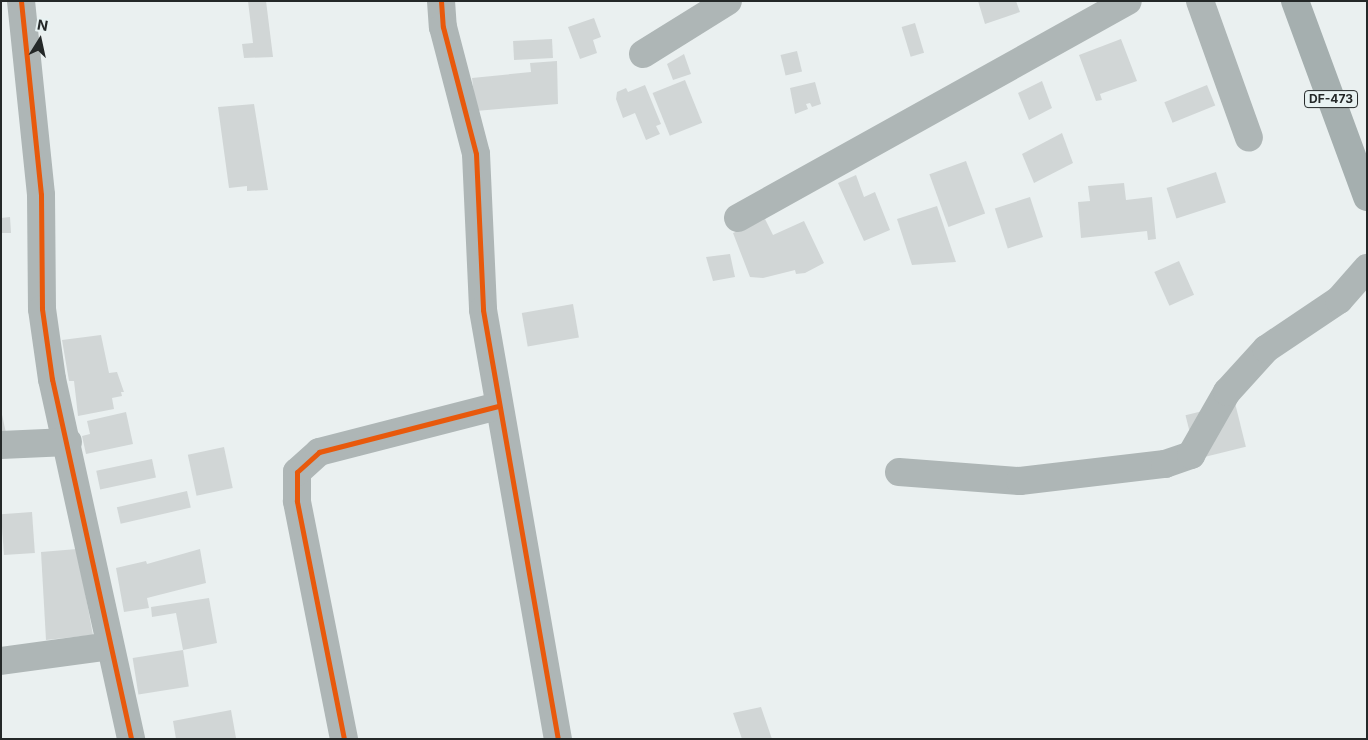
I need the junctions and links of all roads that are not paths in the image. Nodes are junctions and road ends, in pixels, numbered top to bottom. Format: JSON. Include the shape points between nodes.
{"nodes":[{"id":1,"x":21,"y":1,"type":"edge"},
{"id":2,"x":441,"y":1,"type":"edge"},
{"id":3,"x":728,"y":1,"type":"edge"},
{"id":4,"x":1128,"y":1,"type":"edge"},
{"id":5,"x":1200,"y":1,"type":"edge"},
{"id":6,"x":1295,"y":1,"type":"edge"},
{"id":7,"x":643,"y":54,"type":"dead end"},
{"id":8,"x":1249,"y":138,"type":"dead end"},
{"id":9,"x":1367,"y":198,"type":"edge"},
{"id":10,"x":738,"y":218,"type":"dead end"},
{"id":11,"x":1367,"y":268,"type":"edge"},
{"id":12,"x":498,"y":406,"type":"junction"},
{"id":13,"x":68,"y":442,"type":"junction"},
{"id":14,"x":1,"y":445,"type":"edge"},
{"id":15,"x":899,"y":472,"type":"dead end"},
{"id":16,"x":110,"y":646,"type":"junction"},
{"id":17,"x":1,"y":661,"type":"edge"},
{"id":18,"x":132,"y":739,"type":"edge"},
{"id":19,"x":344,"y":739,"type":"edge"},
{"id":20,"x":558,"y":739,"type":"edge"}],
"edges":[{"from":1,"to":13,"type":"street","via":[[41,196],[42,309],[52,378]]},
{"from":2,"to":12,"type":"street","via":[[443,27],[476,154],[483,310]]},
{"from":3,"to":7,"type":"street"},
{"from":4,"to":10,"type":"street"},
{"from":5,"to":8,"type":"street"},
{"from":6,"to":9,"type":"main road","number":"DF-473"},
{"from":11,"to":15,"type":"street","via":[[1339,300],[1266,348],[1227,392],[1191,455],[1165,464],[1020,480]]},
{"from":12,"to":19,"type":"street","via":[[319,452],[296,472],[297,501]]},
{"from":12,"to":20,"type":"street"},
{"from":13,"to":14,"type":"street"},
{"from":13,"to":16,"type":"street"},
{"from":16,"to":17,"type":"street"},
{"from":16,"to":18,"type":"street"}]}
